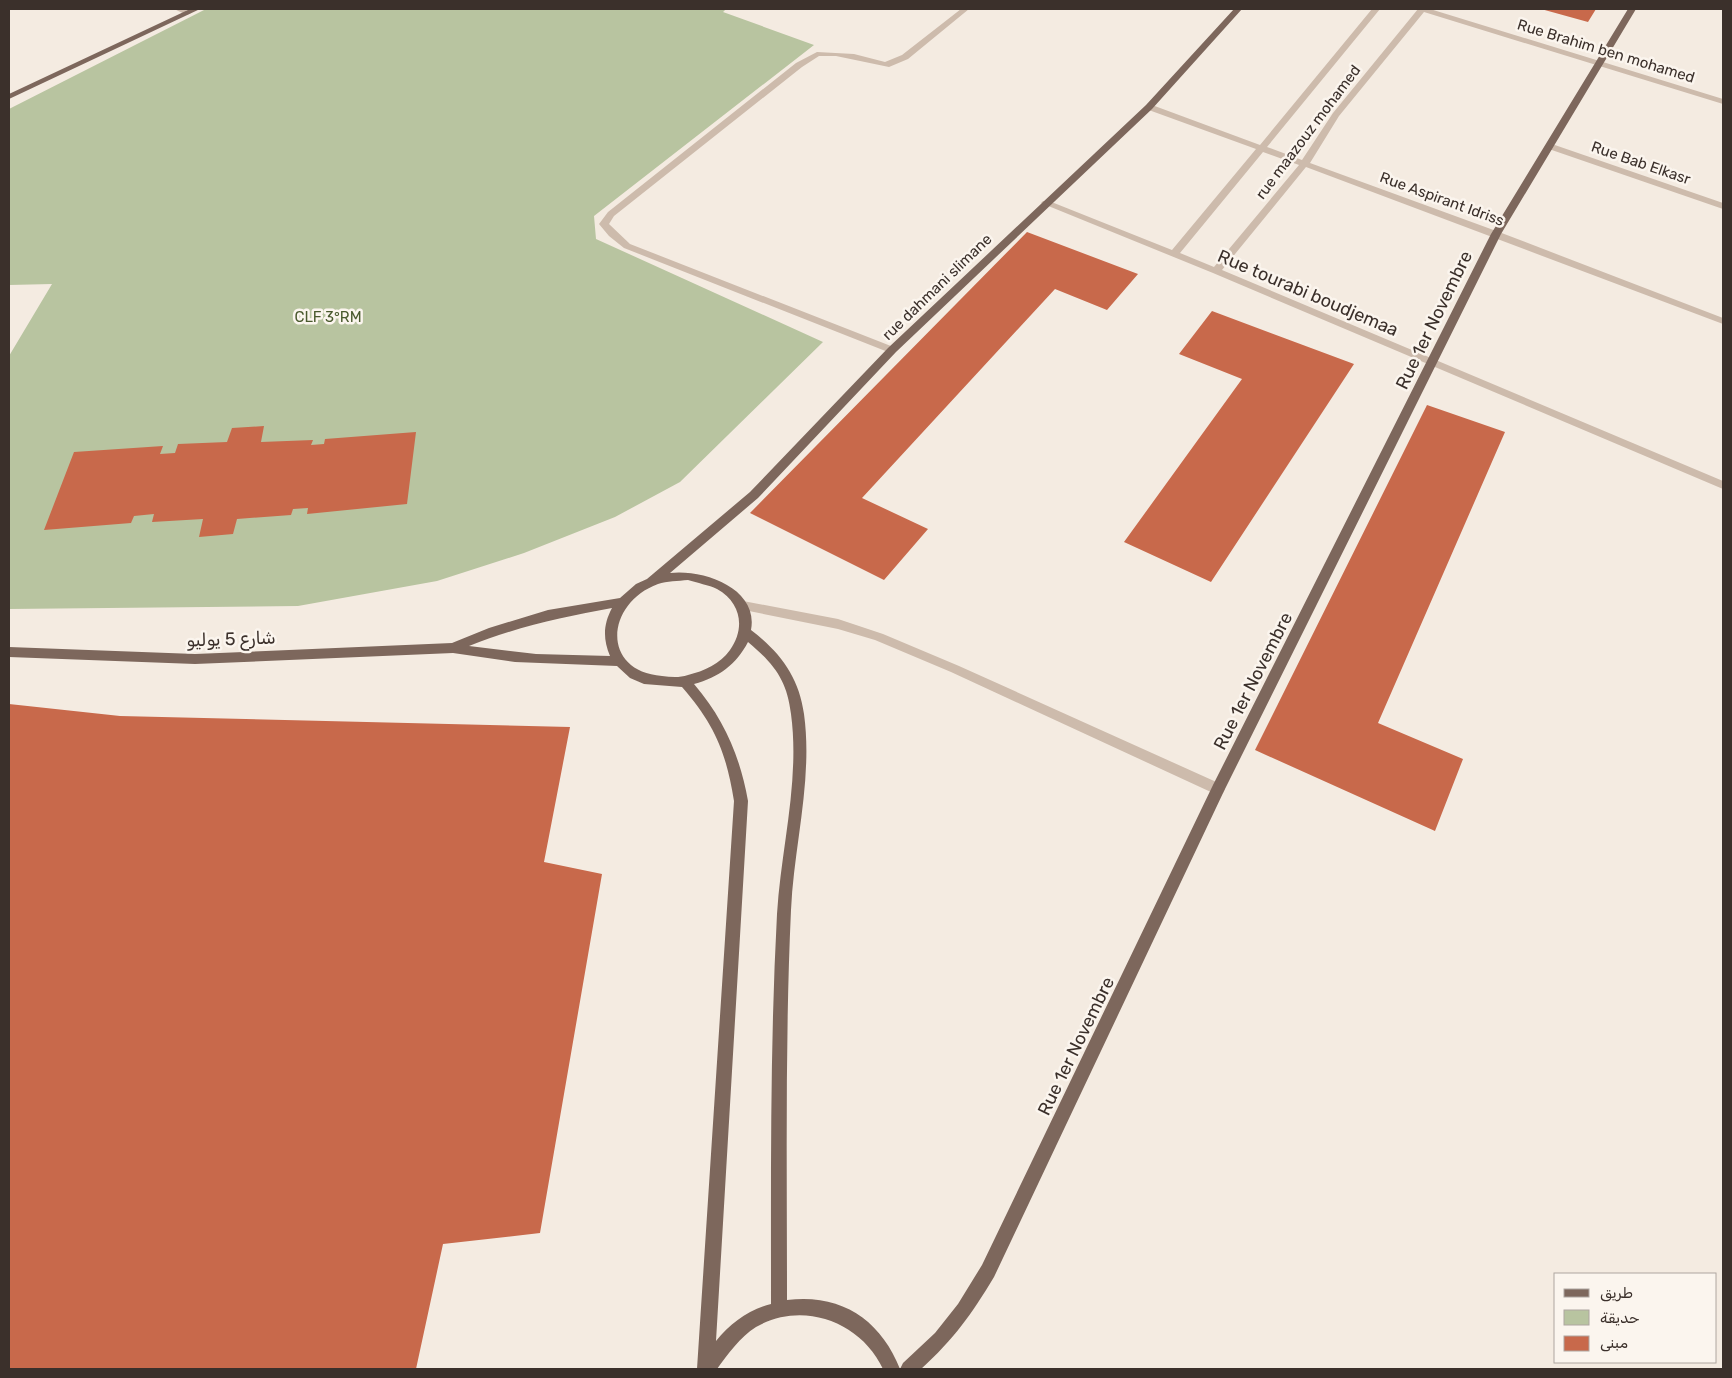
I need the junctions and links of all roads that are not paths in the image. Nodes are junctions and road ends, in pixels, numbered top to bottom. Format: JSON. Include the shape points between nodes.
{"nodes":[{"id":1,"x":178,"y":9,"type":"edge"},
{"id":2,"x":196,"y":9,"type":"edge"},
{"id":3,"x":965,"y":9,"type":"edge"},
{"id":4,"x":1238,"y":9,"type":"edge"},
{"id":5,"x":1376,"y":9,"type":"edge"},
{"id":6,"x":1422,"y":9,"type":"edge"},
{"id":7,"x":1632,"y":9,"type":"edge"},
{"id":8,"x":187,"y":13,"type":"junction"},
{"id":9,"x":1599,"y":64,"type":"junction"},
{"id":10,"x":9,"y":97,"type":"edge"},
{"id":11,"x":1723,"y":102,"type":"edge"},
{"id":12,"x":1149,"y":107,"type":"junction"},
{"id":13,"x":1549,"y":146,"type":"junction"},
{"id":14,"x":1262,"y":148,"type":"junction"},
{"id":15,"x":1305,"y":163,"type":"junction"},
{"id":16,"x":1046,"y":203,"type":"junction"},
{"id":17,"x":1723,"y":206,"type":"edge"},
{"id":18,"x":1496,"y":234,"type":"junction"},
{"id":19,"x":1173,"y":255,"type":"junction"},
{"id":20,"x":1216,"y":271,"type":"junction"},
{"id":21,"x":1723,"y":321,"type":"edge"},
{"id":22,"x":892,"y":350,"type":"junction"},
{"id":23,"x":1433,"y":363,"type":"junction"},
{"id":24,"x":1723,"y":486,"type":"edge"},
{"id":25,"x":652,"y":581,"type":"junction"},
{"id":26,"x":622,"y":602,"type":"junction"},
{"id":27,"x":743,"y":606,"type":"junction"},
{"id":28,"x":746,"y":634,"type":"junction"},
{"id":29,"x":453,"y":648,"type":"junction"},
{"id":30,"x":9,"y":652,"type":"edge"},
{"id":31,"x":619,"y":661,"type":"junction"},
{"id":32,"x":685,"y":682,"type":"junction"},
{"id":33,"x":1218,"y":789,"type":"junction"},
{"id":34,"x":779,"y":1308,"type":"junction"},
{"id":35,"x":706,"y":1369,"type":"edge"},
{"id":36,"x":892,"y":1369,"type":"edge"},
{"id":37,"x":909,"y":1369,"type":"edge"}],
"edges":[{"from":1,"to":8,"type":"street"},
{"from":2,"to":8,"type":"main road"},
{"from":3,"to":22,"type":"street","via":[[905,57],[886,65],[854,56],[817,54],[611,214],[604,224],[627,246]]},
{"from":4,"to":12,"type":"main road","name":"rue dahmani slimane"},
{"from":5,"to":14,"type":"street","name":"rue maazouz mohamed"},
{"from":6,"to":9,"type":"street","name":"Rue Brahim ben mohamed"},
{"from":6,"to":15,"type":"street","name":"rue maazouz mohamed","via":[[1336,115]]},
{"from":7,"to":9,"type":"main road","name":"Rue 1er Novembre"},
{"from":8,"to":10,"type":"main road"},
{"from":9,"to":11,"type":"street","name":"Rue Brahim ben mohamed"},
{"from":9,"to":13,"type":"main road","name":"Rue 1er Novembre"},
{"from":12,"to":14,"type":"street","name":"Rue Aspirant Idriss"},
{"from":12,"to":16,"type":"main road","name":"rue dahmani slimane"},
{"from":13,"to":17,"type":"street","name":"Rue Bab Elkasr"},
{"from":13,"to":18,"type":"main road","name":"Rue 1er Novembre"},
{"from":14,"to":15,"type":"street","name":"Rue Aspirant Idriss"},
{"from":14,"to":19,"type":"street","name":"rue maazouz mohamed"},
{"from":15,"to":18,"type":"street","name":"Rue Aspirant Idriss"},
{"from":15,"to":20,"type":"street","name":"rue maazouz mohamed"},
{"from":16,"to":19,"type":"street","name":"Rue tourabi boudjemaa"},
{"from":16,"to":22,"type":"main road","name":"rue dahmani slimane"},
{"from":18,"to":21,"type":"street","name":"Rue Aspirant Idriss"},
{"from":18,"to":23,"type":"main road","name":"Rue 1er Novembre"},
{"from":19,"to":20,"type":"street","name":"Rue tourabi boudjemaa"},
{"from":20,"to":23,"type":"street","name":"Rue tourabi boudjemaa"},
{"from":22,"to":25,"type":"main road","name":"rue dahmani slimane","via":[[754,495]]},
{"from":23,"to":24,"type":"street","name":"Rue tourabi boudjemaa"},
{"from":23,"to":33,"type":"main road","name":"Rue 1er Novembre"},
{"from":25,"to":26,"type":"main road"},
{"from":25,"to":27,"type":"main road","via":[[680,576],[706,578],[734,594]]},
{"from":26,"to":29,"type":"main road","name":"شارع 5 يوليو","via":[[548,615],[493,631]]},
{"from":26,"to":31,"type":"main road","via":[[608,631],[611,647]]},
{"from":27,"to":28,"type":"main road"},
{"from":27,"to":33,"type":"street","via":[[838,624],[879,637]]},
{"from":28,"to":32,"type":"main road","via":[[730,662],[702,678]]},
{"from":28,"to":34,"type":"main road","via":[[774,657],[784,672],[792,688],[799,725],[798,775],[785,894],[779,1077]]},
{"from":29,"to":30,"type":"main road","name":"شارع 5 يوليو","via":[[195,659]]},
{"from":29,"to":31,"type":"main road","name":"شارع 5 يوليو","via":[[483,655]]},
{"from":31,"to":32,"type":"main road","via":[[631,672],[648,679]]},
{"from":32,"to":35,"type":"main road","via":[[707,707],[724,736],[736,767],[741,802]]},
{"from":33,"to":37,"type":"main road","name":"Rue 1er Novembre","via":[[988,1271],[941,1339]]},
{"from":34,"to":35,"type":"main road","via":[[749,1322],[725,1343]]},
{"from":34,"to":36,"type":"main road","via":[[803,1306],[828,1310],[850,1319],[870,1334]]}]}
